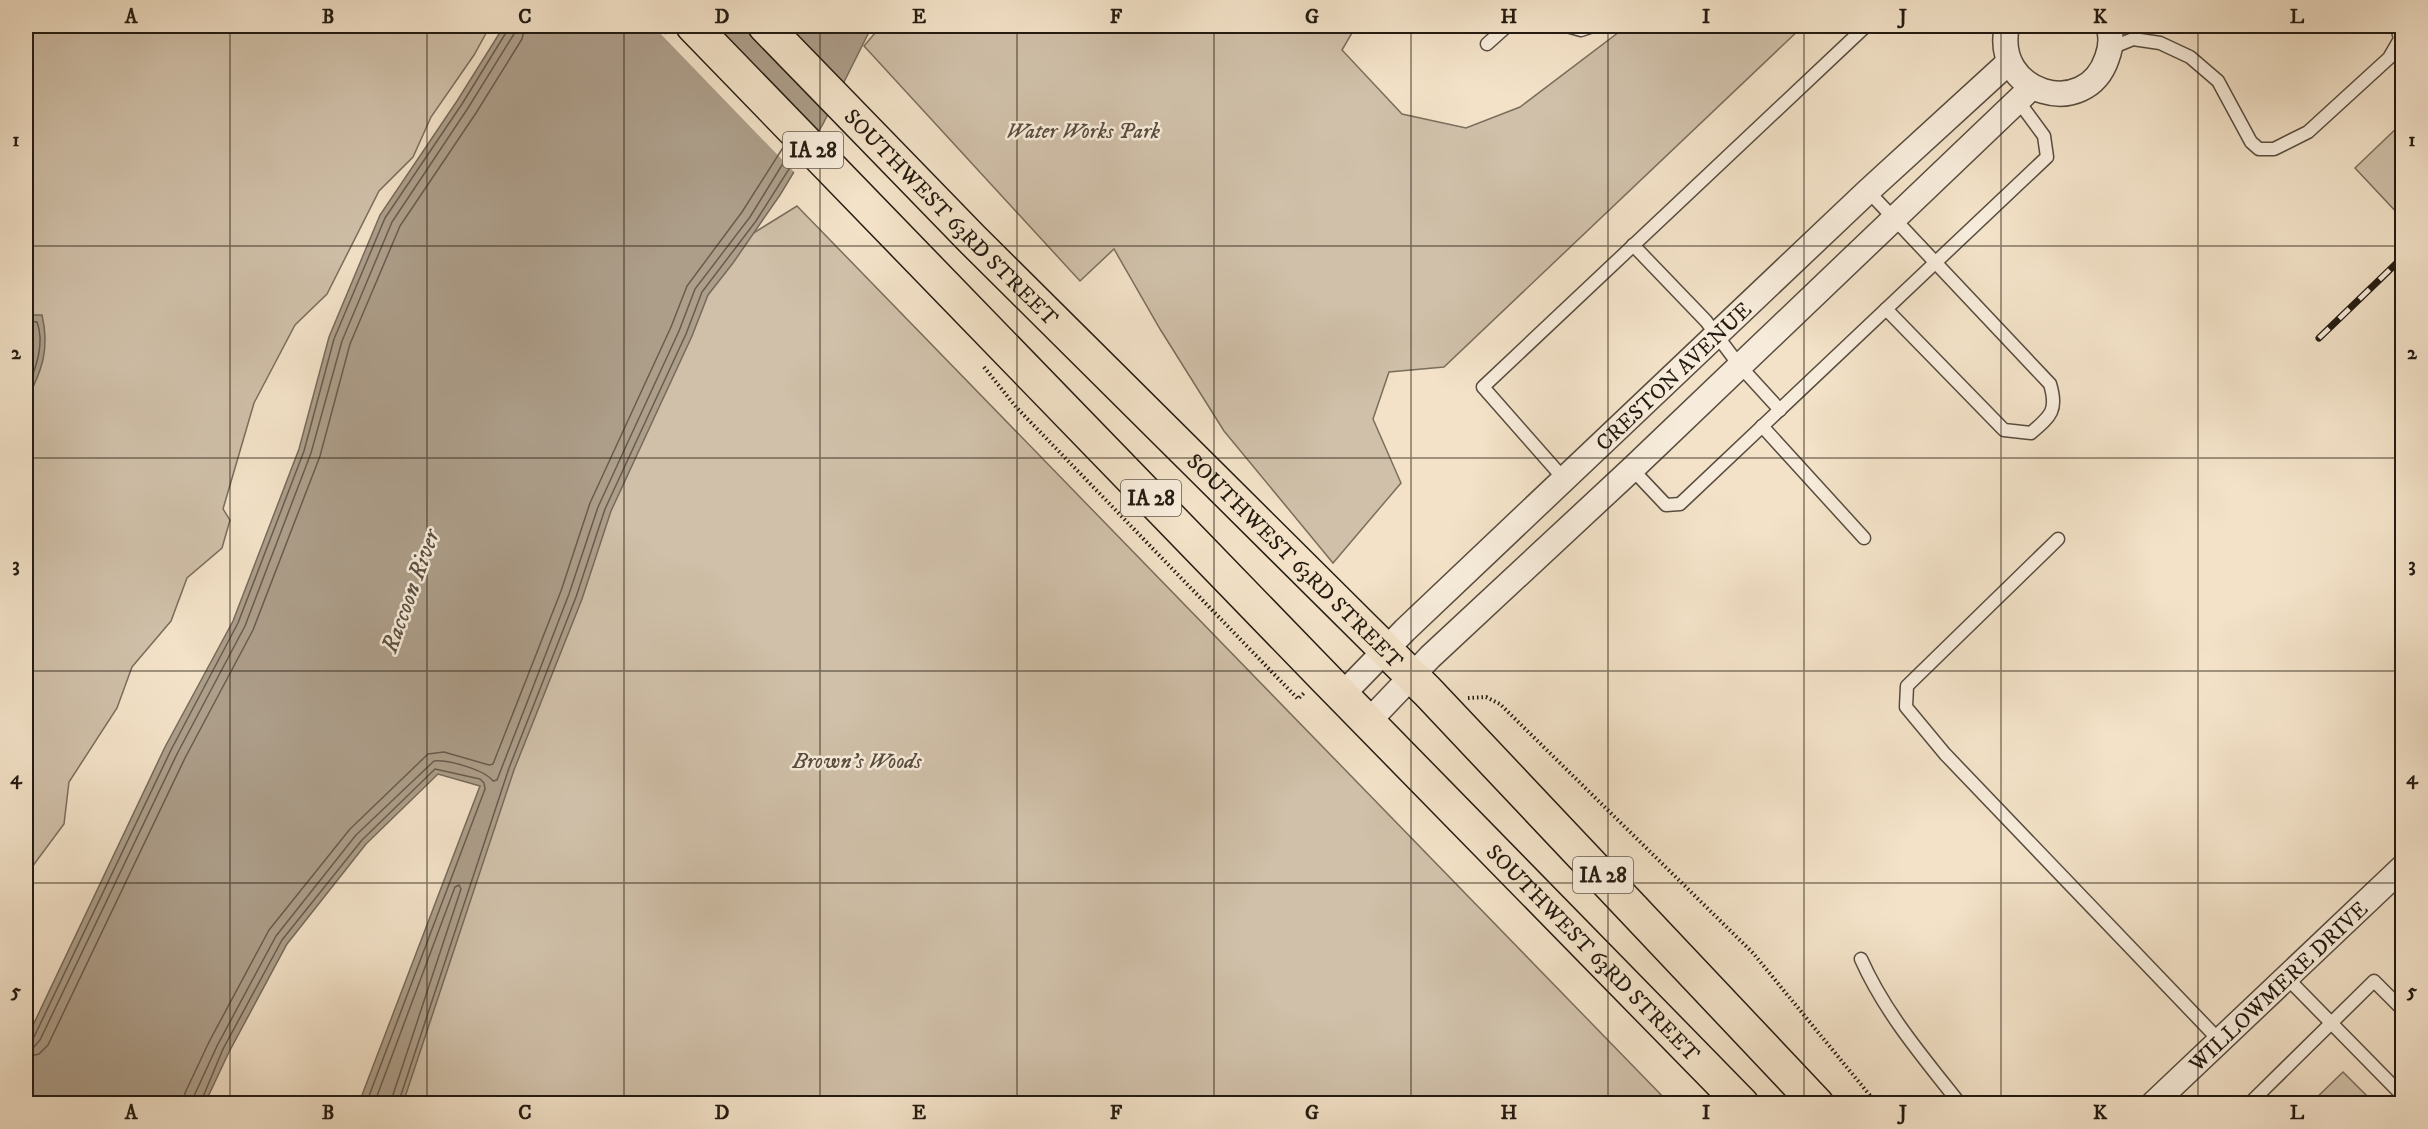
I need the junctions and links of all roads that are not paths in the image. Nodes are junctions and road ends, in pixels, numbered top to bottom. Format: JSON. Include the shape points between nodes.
{"nodes":[{"id":1,"x":693,"y":26,"type":"edge"},
{"id":2,"x":765,"y":26,"type":"edge"},
{"id":3,"x":1507,"y":26,"type":"edge"},
{"id":4,"x":1567,"y":26,"type":"edge"},
{"id":5,"x":1593,"y":26,"type":"edge"},
{"id":6,"x":1866,"y":26,"type":"edge"},
{"id":7,"x":2007,"y":26,"type":"edge"},
{"id":8,"x":2397,"y":26,"type":"edge"},
{"id":9,"x":2110,"y":37,"type":"edge"},
{"id":10,"x":1487,"y":44,"type":"dead end"},
{"id":11,"x":2010,"y":62,"type":"junction"},
{"id":12,"x":2026,"y":94,"type":"junction"},
{"id":13,"x":1868,"y":191,"type":"junction"},
{"id":14,"x":1893,"y":219,"type":"junction"},
{"id":15,"x":1633,"y":245,"type":"junction"},
{"id":16,"x":1934,"y":264,"type":"junction"},
{"id":17,"x":1886,"y":309,"type":"junction"},
{"id":18,"x":1716,"y":336,"type":"junction"},
{"id":19,"x":1739,"y":365,"type":"junction"},
{"id":20,"x":1780,"y":410,"type":"junction"},
{"id":21,"x":1762,"y":426,"type":"junction"},
{"id":22,"x":1632,"y":469,"type":"junction"},
{"id":23,"x":1564,"y":479,"type":"junction"},
{"id":24,"x":1864,"y":538,"type":"dead end"},
{"id":25,"x":2058,"y":539,"type":"dead end"},
{"id":26,"x":1384,"y":650,"type":"junction"},
{"id":27,"x":1411,"y":677,"type":"junction"},
{"id":28,"x":1332,"y":685,"type":"junction"},
{"id":29,"x":1368,"y":722,"type":"junction"},
{"id":30,"x":2403,"y":868,"type":"edge"},
{"id":31,"x":1861,"y":959,"type":"dead end"},
{"id":32,"x":2287,"y":978,"type":"junction"},
{"id":33,"x":2403,"y":1009,"type":"edge"},
{"id":34,"x":2331,"y":1023,"type":"junction"},
{"id":35,"x":2220,"y":1041,"type":"junction"},
{"id":36,"x":2403,"y":1095,"type":"edge"},
{"id":37,"x":1742,"y":1104,"type":"edge"},
{"id":38,"x":1817,"y":1104,"type":"edge"},
{"id":39,"x":1960,"y":1104,"type":"edge"},
{"id":40,"x":2153,"y":1104,"type":"edge"},
{"id":41,"x":2249,"y":1104,"type":"edge"}],
"edges":[{"from":1,"to":28,"type":"main road","name":"SOUTHWEST 63RD STREET","number":"IA 28"},
{"from":2,"to":26,"type":"main road","name":"SOUTHWEST 63RD STREET","number":"IA 28","via":[[972,239]]},
{"from":3,"to":10,"type":"lane"},
{"from":4,"to":5,"type":"lane","via":[[1581,30]]},
{"from":6,"to":15,"type":"lane"},
{"from":7,"to":11,"type":"street","via":[[2004,38]]},
{"from":8,"to":9,"type":"lane","via":[[2400,39],[2389,58],[2308,132],[2274,149],[2259,149],[2252,142],[2218,81],[2190,57],[2160,43]]},
{"from":9,"to":12,"type":"street","via":[[2105,65],[2094,80],[2062,94]]},
{"from":11,"to":12,"type":"street"},
{"from":11,"to":13,"type":"street","name":"CRESTON AVENUE"},
{"from":12,"to":14,"type":"street","name":"CRESTON AVENUE"},
{"from":12,"to":16,"type":"lane","via":[[2044,136],[2047,157]]},
{"from":13,"to":14,"type":"lane"},
{"from":13,"to":18,"type":"street","name":"CRESTON AVENUE"},
{"from":14,"to":16,"type":"lane"},
{"from":14,"to":19,"type":"street","name":"CRESTON AVENUE"},
{"from":15,"to":18,"type":"lane"},
{"from":15,"to":23,"type":"lane","via":[[1483,387]]},
{"from":16,"to":17,"type":"lane"},
{"from":16,"to":17,"type":"lane","via":[[2050,384],[2055,399],[2049,418],[2031,432],[2004,430]]},
{"from":17,"to":20,"type":"lane"},
{"from":18,"to":19,"type":"lane"},
{"from":18,"to":23,"type":"street","name":"CRESTON AVENUE"},
{"from":19,"to":20,"type":"lane"},
{"from":19,"to":22,"type":"street","name":"CRESTON AVENUE"},
{"from":20,"to":21,"type":"lane"},
{"from":21,"to":22,"type":"lane","via":[[1680,504],[1666,505]]},
{"from":21,"to":24,"type":"lane"},
{"from":22,"to":27,"type":"street","name":"CRESTON AVENUE"},
{"from":23,"to":26,"type":"street","name":"CRESTON AVENUE"},
{"from":25,"to":35,"type":"lane","via":[[1907,686],[1906,707],[1945,754]]},
{"from":26,"to":27,"type":"main road","name":"SOUTHWEST 63RD STREET","number":"IA 28"},
{"from":26,"to":28,"type":"street","name":"CRESTON AVENUE"},
{"from":27,"to":29,"type":"street","name":"CRESTON AVENUE"},
{"from":27,"to":38,"type":"main road","name":"SOUTHWEST 63RD STREET","number":"IA 28"},
{"from":28,"to":29,"type":"main road","name":"SOUTHWEST 63RD STREET","number":"IA 28"},
{"from":29,"to":37,"type":"main road","name":"SOUTHWEST 63RD STREET","number":"IA 28"},
{"from":30,"to":32,"type":"street","name":"WILLOWMERE DRIVE"},
{"from":31,"to":39,"type":"lane","via":[[1894,1019]]},
{"from":32,"to":34,"type":"lane"},
{"from":32,"to":35,"type":"street","name":"WILLOWMERE DRIVE"},
{"from":33,"to":34,"type":"lane","via":[[2374,981]]},
{"from":34,"to":36,"type":"lane"},
{"from":34,"to":41,"type":"lane"},
{"from":35,"to":40,"type":"street","name":"WILLOWMERE DRIVE"}]}
